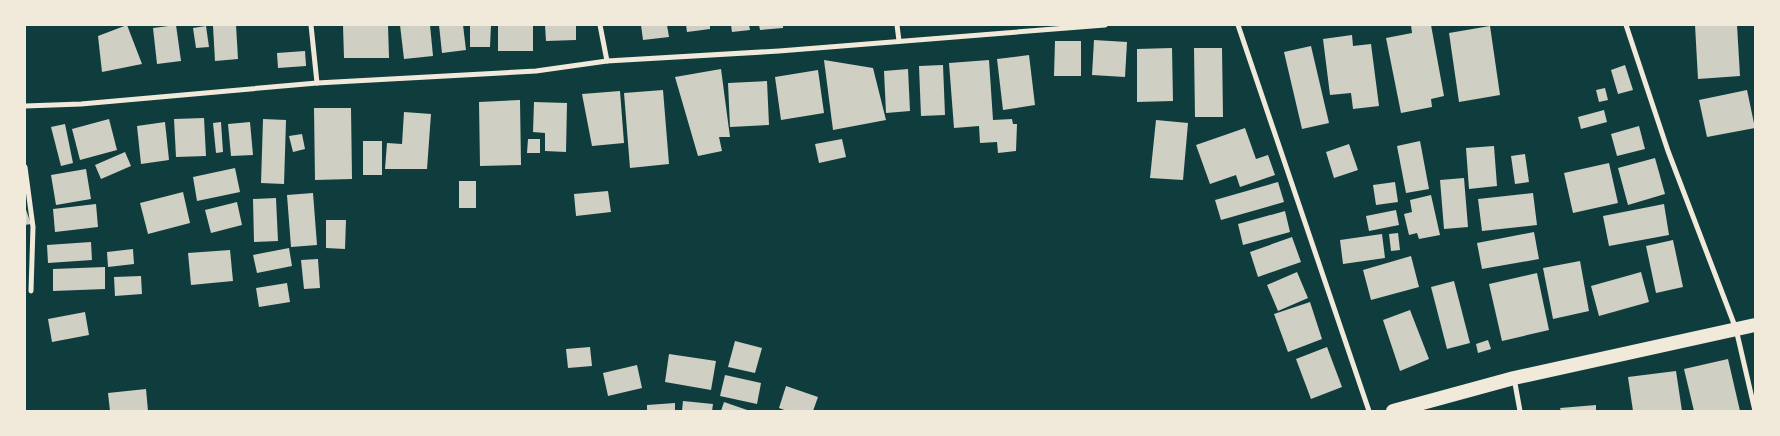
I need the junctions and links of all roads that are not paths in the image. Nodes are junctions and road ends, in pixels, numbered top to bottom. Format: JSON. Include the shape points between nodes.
{"nodes":[{"id":1,"x":311,"y":25,"type":"edge"},
{"id":2,"x":600,"y":25,"type":"edge"},
{"id":3,"x":898,"y":25,"type":"edge"},
{"id":4,"x":1105,"y":25,"type":"edge"},
{"id":5,"x":1238,"y":25,"type":"edge"},
{"id":6,"x":1626,"y":25,"type":"edge"},
{"id":7,"x":899,"y":41,"type":"junction"},
{"id":8,"x":607,"y":61,"type":"junction"},
{"id":9,"x":317,"y":83,"type":"junction"},
{"id":10,"x":25,"y":106,"type":"edge"},
{"id":11,"x":25,"y":168,"type":"edge"},
{"id":12,"x":31,"y":292,"type":"dead end"},
{"id":13,"x":1755,"y":325,"type":"edge"},
{"id":14,"x":1736,"y":329,"type":"junction"},
{"id":15,"x":1514,"y":378,"type":"junction"},
{"id":16,"x":1755,"y":410,"type":"edge"},
{"id":17,"x":1369,"y":411,"type":"edge"},
{"id":18,"x":1393,"y":411,"type":"edge"},
{"id":19,"x":1520,"y":411,"type":"edge"}],
"edges":[{"from":1,"to":9,"type":"street"},
{"from":2,"to":8,"type":"street"},
{"from":3,"to":7,"type":"street"},
{"from":4,"to":7,"type":"street"},
{"from":5,"to":17,"type":"street"},
{"from":6,"to":14,"type":"street","via":[[1668,151]]},
{"from":7,"to":8,"type":"street"},
{"from":8,"to":9,"type":"street","via":[[536,71]]},
{"from":9,"to":10,"type":"street"},
{"from":11,"to":12,"type":"street","via":[[33,227]]},
{"from":13,"to":14,"type":"highway"},
{"from":14,"to":15,"type":"highway"},
{"from":14,"to":16,"type":"street"},
{"from":15,"to":18,"type":"highway"},
{"from":15,"to":19,"type":"street"}]}
